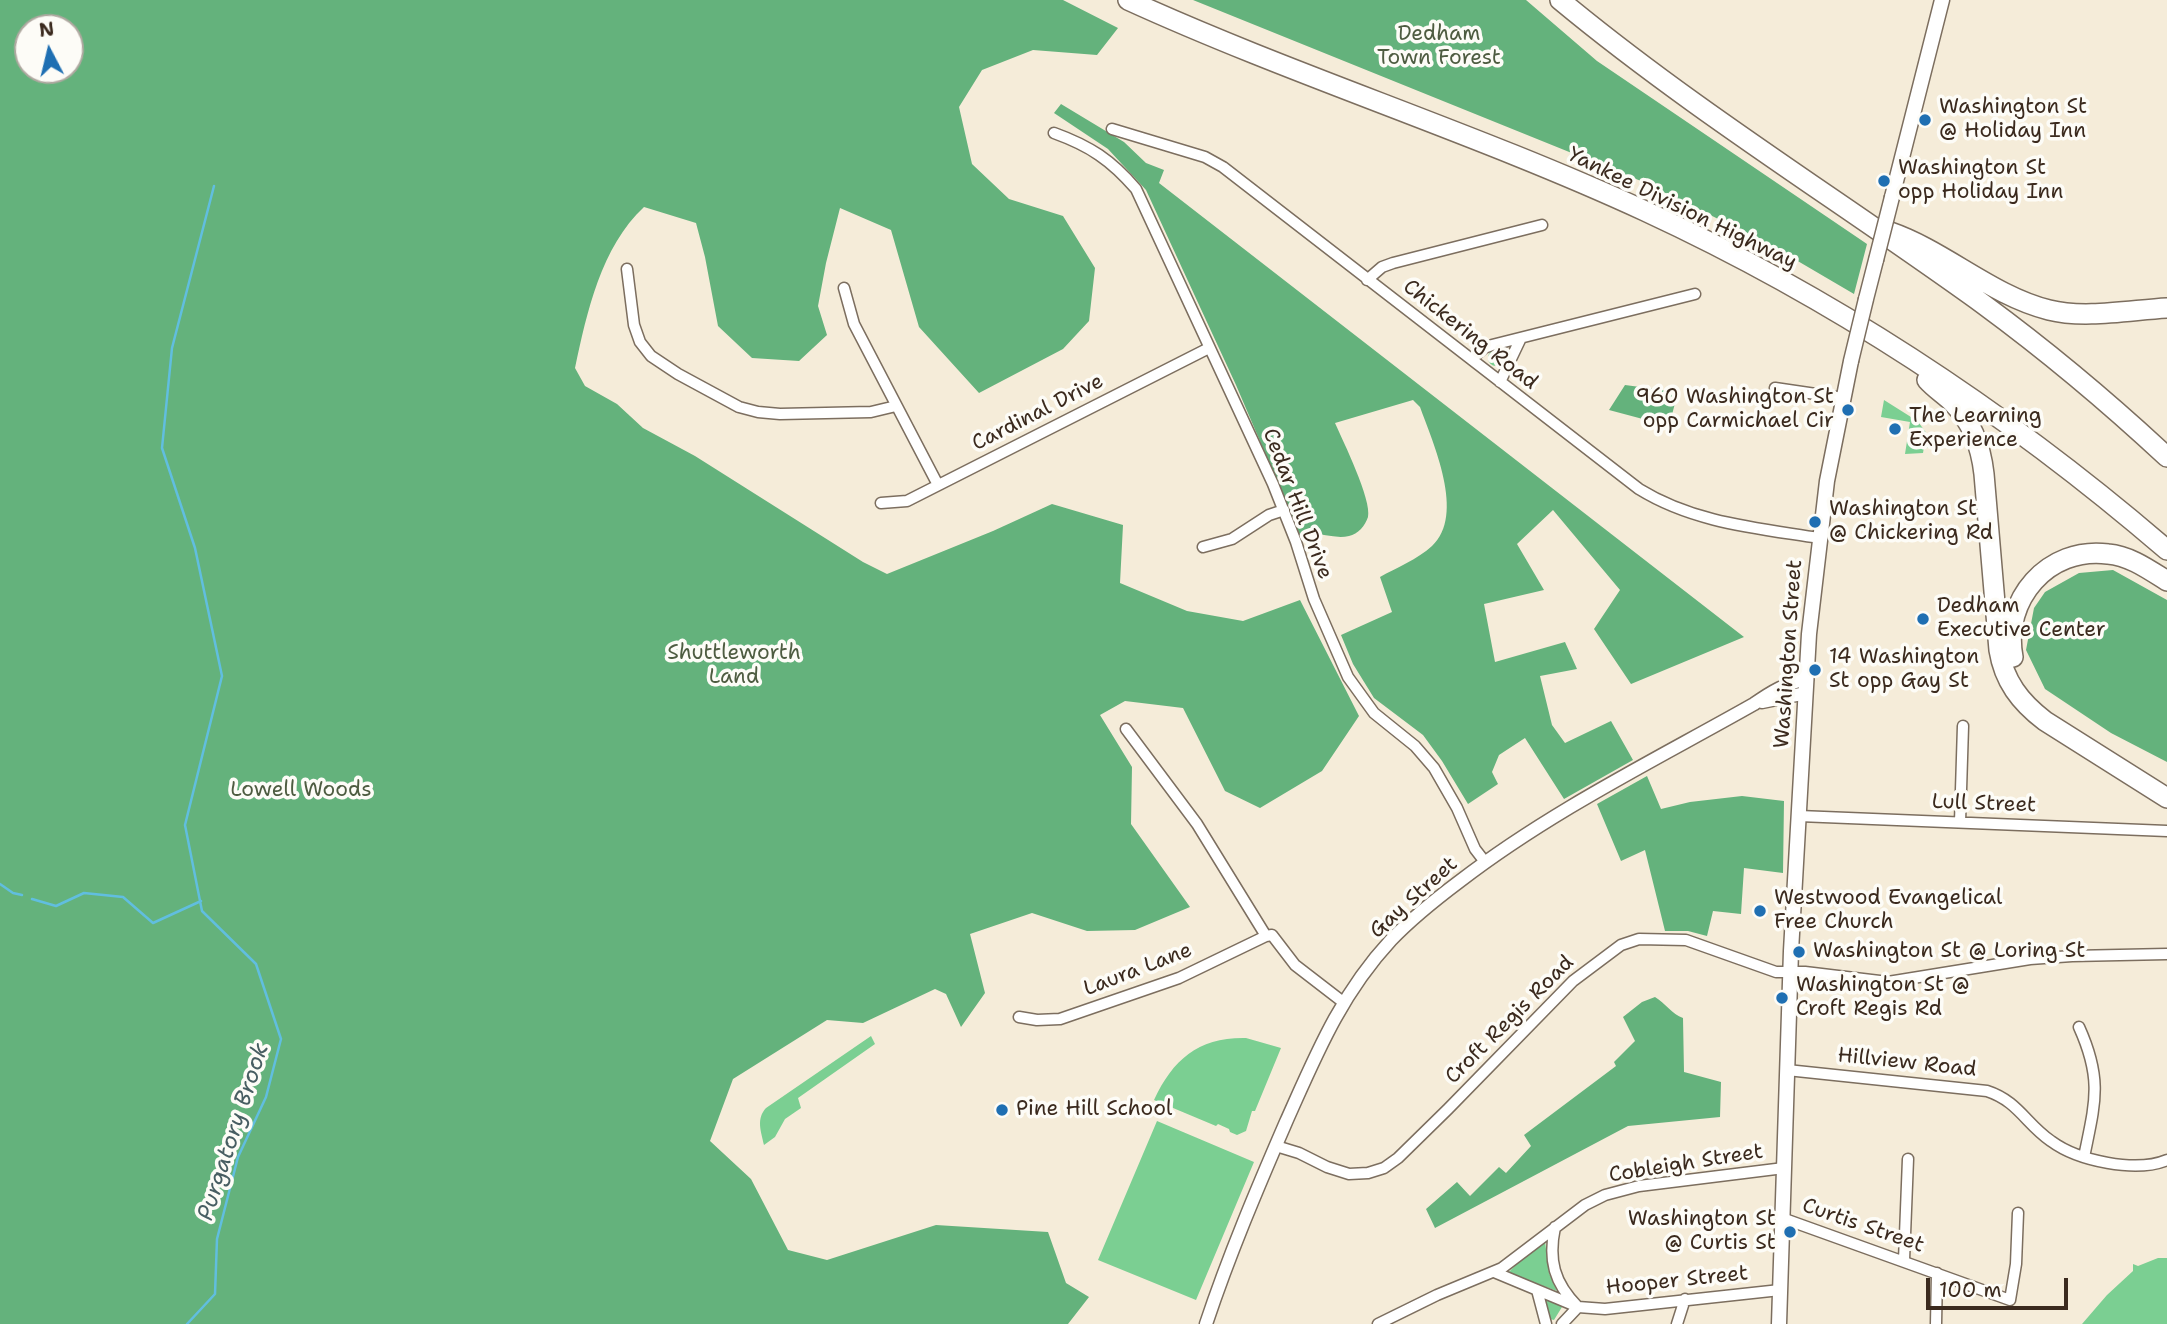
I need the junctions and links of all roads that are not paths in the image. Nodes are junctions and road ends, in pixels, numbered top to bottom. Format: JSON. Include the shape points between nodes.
{"nodes":[{"id":1,"x":1128,"y":0,"type":"edge"},
{"id":2,"x":1560,"y":0,"type":"edge"},
{"id":3,"x":1942,"y":0,"type":"edge"},
{"id":4,"x":1112,"y":129,"type":"dead end"},
{"id":5,"x":1054,"y":133,"type":"dead end"},
{"id":6,"x":1867,"y":224,"type":"junction"},
{"id":7,"x":1542,"y":225,"type":"dead end"},
{"id":8,"x":627,"y":270,"type":"dead end"},
{"id":9,"x":1367,"y":280,"type":"junction"},
{"id":10,"x":844,"y":288,"type":"dead end"},
{"id":11,"x":1695,"y":294,"type":"dead end"},
{"id":12,"x":2167,"y":308,"type":"edge"},
{"id":13,"x":1520,"y":340,"type":"junction"},
{"id":14,"x":1209,"y":348,"type":"junction"},
{"id":15,"x":1898,"y":349,"type":"junction"},
{"id":16,"x":1471,"y":359,"type":"junction"},
{"id":17,"x":1500,"y":383,"type":"junction"},
{"id":18,"x":1775,"y":388,"type":"dead end"},
{"id":19,"x":1843,"y":398,"type":"junction"},
{"id":20,"x":896,"y":406,"type":"junction"},
{"id":21,"x":2167,"y":457,"type":"edge"},
{"id":22,"x":938,"y":485,"type":"junction"},
{"id":23,"x":881,"y":503,"type":"dead end"},
{"id":24,"x":1284,"y":510,"type":"junction"},
{"id":25,"x":1819,"y":537,"type":"junction"},
{"id":26,"x":1203,"y":547,"type":"dead end"},
{"id":27,"x":2167,"y":550,"type":"edge"},
{"id":28,"x":2167,"y":581,"type":"edge"},
{"id":29,"x":1807,"y":686,"type":"junction"},
{"id":30,"x":1963,"y":726,"type":"dead end"},
{"id":31,"x":1126,"y":729,"type":"dead end"},
{"id":32,"x":2167,"y":782,"type":"edge"},
{"id":33,"x":2167,"y":798,"type":"edge"},
{"id":34,"x":1798,"y":816,"type":"junction"},
{"id":35,"x":1960,"y":822,"type":"junction"},
{"id":36,"x":2167,"y":831,"type":"edge"},
{"id":37,"x":1485,"y":862,"type":"junction"},
{"id":38,"x":1266,"y":936,"type":"junction"},
{"id":39,"x":2167,"y":954,"type":"edge"},
{"id":40,"x":1790,"y":972,"type":"junction"},
{"id":41,"x":1343,"y":1002,"type":"junction"},
{"id":42,"x":1020,"y":1017,"type":"dead end"},
{"id":43,"x":2079,"y":1027,"type":"dead end"},
{"id":44,"x":1787,"y":1070,"type":"junction"},
{"id":45,"x":1276,"y":1146,"type":"junction"},
{"id":46,"x":2084,"y":1157,"type":"junction"},
{"id":47,"x":1908,"y":1159,"type":"dead end"},
{"id":48,"x":2167,"y":1160,"type":"edge"},
{"id":49,"x":1784,"y":1168,"type":"junction"},
{"id":50,"x":2018,"y":1213,"type":"dead end"},
{"id":51,"x":1782,"y":1218,"type":"junction"},
{"id":52,"x":1555,"y":1227,"type":"junction"},
{"id":53,"x":1904,"y":1260,"type":"junction"},
{"id":54,"x":1493,"y":1272,"type":"junction"},
{"id":55,"x":1937,"y":1273,"type":"junction"},
{"id":56,"x":1537,"y":1290,"type":"junction"},
{"id":57,"x":1780,"y":1290,"type":"junction"},
{"id":58,"x":1685,"y":1299,"type":"junction"},
{"id":59,"x":1578,"y":1307,"type":"junction"},
{"id":60,"x":1206,"y":1324,"type":"edge"},
{"id":61,"x":1378,"y":1324,"type":"edge"},
{"id":62,"x":1546,"y":1324,"type":"edge"},
{"id":63,"x":1562,"y":1324,"type":"edge"},
{"id":64,"x":1677,"y":1324,"type":"edge"},
{"id":65,"x":1779,"y":1324,"type":"edge"},
{"id":66,"x":1936,"y":1324,"type":"edge"}],
"edges":[{"from":1,"to":15,"type":"highway","name":"Yankee Division Highway","via":[[1631,205],[1785,282]]},
{"from":2,"to":6,"type":"highway","via":[[1685,98]]},
{"from":3,"to":19,"type":"main road","name":"Washington Street","bridge":true},
{"from":4,"to":9,"type":"street","name":"Chickering Road","via":[[1205,157],[1223,167]]},
{"from":5,"to":14,"type":"street","name":"Cedar Hill Drive","via":[[1100,154],[1136,189]]},
{"from":6,"to":12,"type":"highway","via":[[1917,241],[1967,272],[2048,310]]},
{"from":6,"to":21,"type":"highway","via":[[2011,326]]},
{"from":7,"to":9,"type":"street","via":[[1393,263]]},
{"from":8,"to":20,"type":"street","via":[[634,325],[651,356],[740,407],[780,414],[871,412]]},
{"from":9,"to":16,"type":"street","name":"Chickering Road"},
{"from":10,"to":20,"type":"street","via":[[855,324]]},
{"from":11,"to":13,"type":"street"},
{"from":13,"to":16,"type":"street","via":[[1484,348]]},
{"from":13,"to":17,"type":"street"},
{"from":14,"to":22,"type":"street","name":"Cardinal Drive"},
{"from":14,"to":24,"type":"street","name":"Cedar Hill Drive"},
{"from":15,"to":27,"type":"highway","name":"Yankee Division Highway","via":[[2039,446]]},
{"from":15,"to":33,"type":"highway","via":[[1960,411],[1980,449],[1999,650],[2009,684],[2026,707],[2045,721]]},
{"from":16,"to":17,"type":"street","name":"Chickering Road"},
{"from":17,"to":25,"type":"street","name":"Chickering Road","via":[[1639,489],[1671,507],[1727,523]]},
{"from":18,"to":19,"type":"street"},
{"from":19,"to":25,"type":"main road","name":"Washington Street"},
{"from":20,"to":22,"type":"street"},
{"from":22,"to":23,"type":"street","name":"Cardinal Drive","via":[[907,501]]},
{"from":24,"to":26,"type":"street","via":[[1269,514],[1232,540]]},
{"from":24,"to":37,"type":"street","name":"Cedar Hill Drive","via":[[1314,599],[1348,677],[1374,713],[1434,768]]},
{"from":25,"to":29,"type":"main road","name":"Washington Street"},
{"from":28,"to":32,"type":"highway","via":[[2116,555],[2065,559],[2038,575],[2020,599],[2011,645],[2017,673],[2035,700]]},
{"from":29,"to":34,"type":"main road","name":"Washington Street"},
{"from":29,"to":37,"type":"street","name":"Gay Street","via":[[1790,683],[1559,813]]},
{"from":30,"to":35,"type":"street"},
{"from":31,"to":38,"type":"street","via":[[1197,824]]},
{"from":34,"to":35,"type":"street","name":"Lull Street"},
{"from":34,"to":40,"type":"main road","name":"Washington Street"},
{"from":35,"to":36,"type":"street","name":"Lull Street"},
{"from":37,"to":41,"type":"street","name":"Gay Street","via":[[1393,938]]},
{"from":38,"to":41,"type":"street","via":[[1272,935],[1295,965]]},
{"from":38,"to":42,"type":"street","name":"Laura Lane","via":[[1179,978],[1060,1019]]},
{"from":39,"to":40,"type":"street","name":"Croft Regis Road","via":[[2030,959],[1888,982]]},
{"from":40,"to":44,"type":"main road","name":"Washington Street"},
{"from":40,"to":45,"type":"street","name":"Croft Regis Road","via":[[1744,963],[1686,940],[1640,939],[1621,945],[1573,981],[1448,1110],[1384,1168],[1349,1174]]},
{"from":41,"to":45,"type":"street","name":"Gay Street"},
{"from":43,"to":46,"type":"street","via":[[2091,1053],[2095,1090]]},
{"from":44,"to":46,"type":"street","name":"Hillview Road","via":[[1987,1091],[2014,1104],[2051,1142]]},
{"from":44,"to":49,"type":"main road","name":"Washington Street"},
{"from":45,"to":60,"type":"street","name":"Gay Street"},
{"from":46,"to":48,"type":"street","name":"Hillview Road","via":[[2135,1166]]},
{"from":47,"to":53,"type":"street"},
{"from":49,"to":51,"type":"main road","name":"Washington Street"},
{"from":49,"to":52,"type":"street","name":"Cobleigh Street","via":[[1616,1191]]},
{"from":50,"to":55,"type":"street","name":"Curtis Street","via":[[2010,1300]]},
{"from":51,"to":53,"type":"street","name":"Curtis Street"},
{"from":51,"to":57,"type":"main road","name":"Washington Street"},
{"from":52,"to":54,"type":"street","name":"Cobleigh Street"},
{"from":52,"to":59,"type":"street","name":"Hooper Street","via":[[1554,1272]]},
{"from":53,"to":55,"type":"street","name":"Curtis Street"},
{"from":54,"to":56,"type":"street","name":"Hooper Street"},
{"from":54,"to":61,"type":"street","name":"Cobleigh Street"},
{"from":55,"to":66,"type":"street"},
{"from":56,"to":59,"type":"street","name":"Hooper Street"},
{"from":56,"to":62,"type":"street"},
{"from":57,"to":58,"type":"street","name":"Hooper Street"},
{"from":57,"to":65,"type":"main road","name":"Washington Street"},
{"from":58,"to":59,"type":"street","name":"Hooper Street"},
{"from":58,"to":64,"type":"street"},
{"from":59,"to":63,"type":"street"}]}
